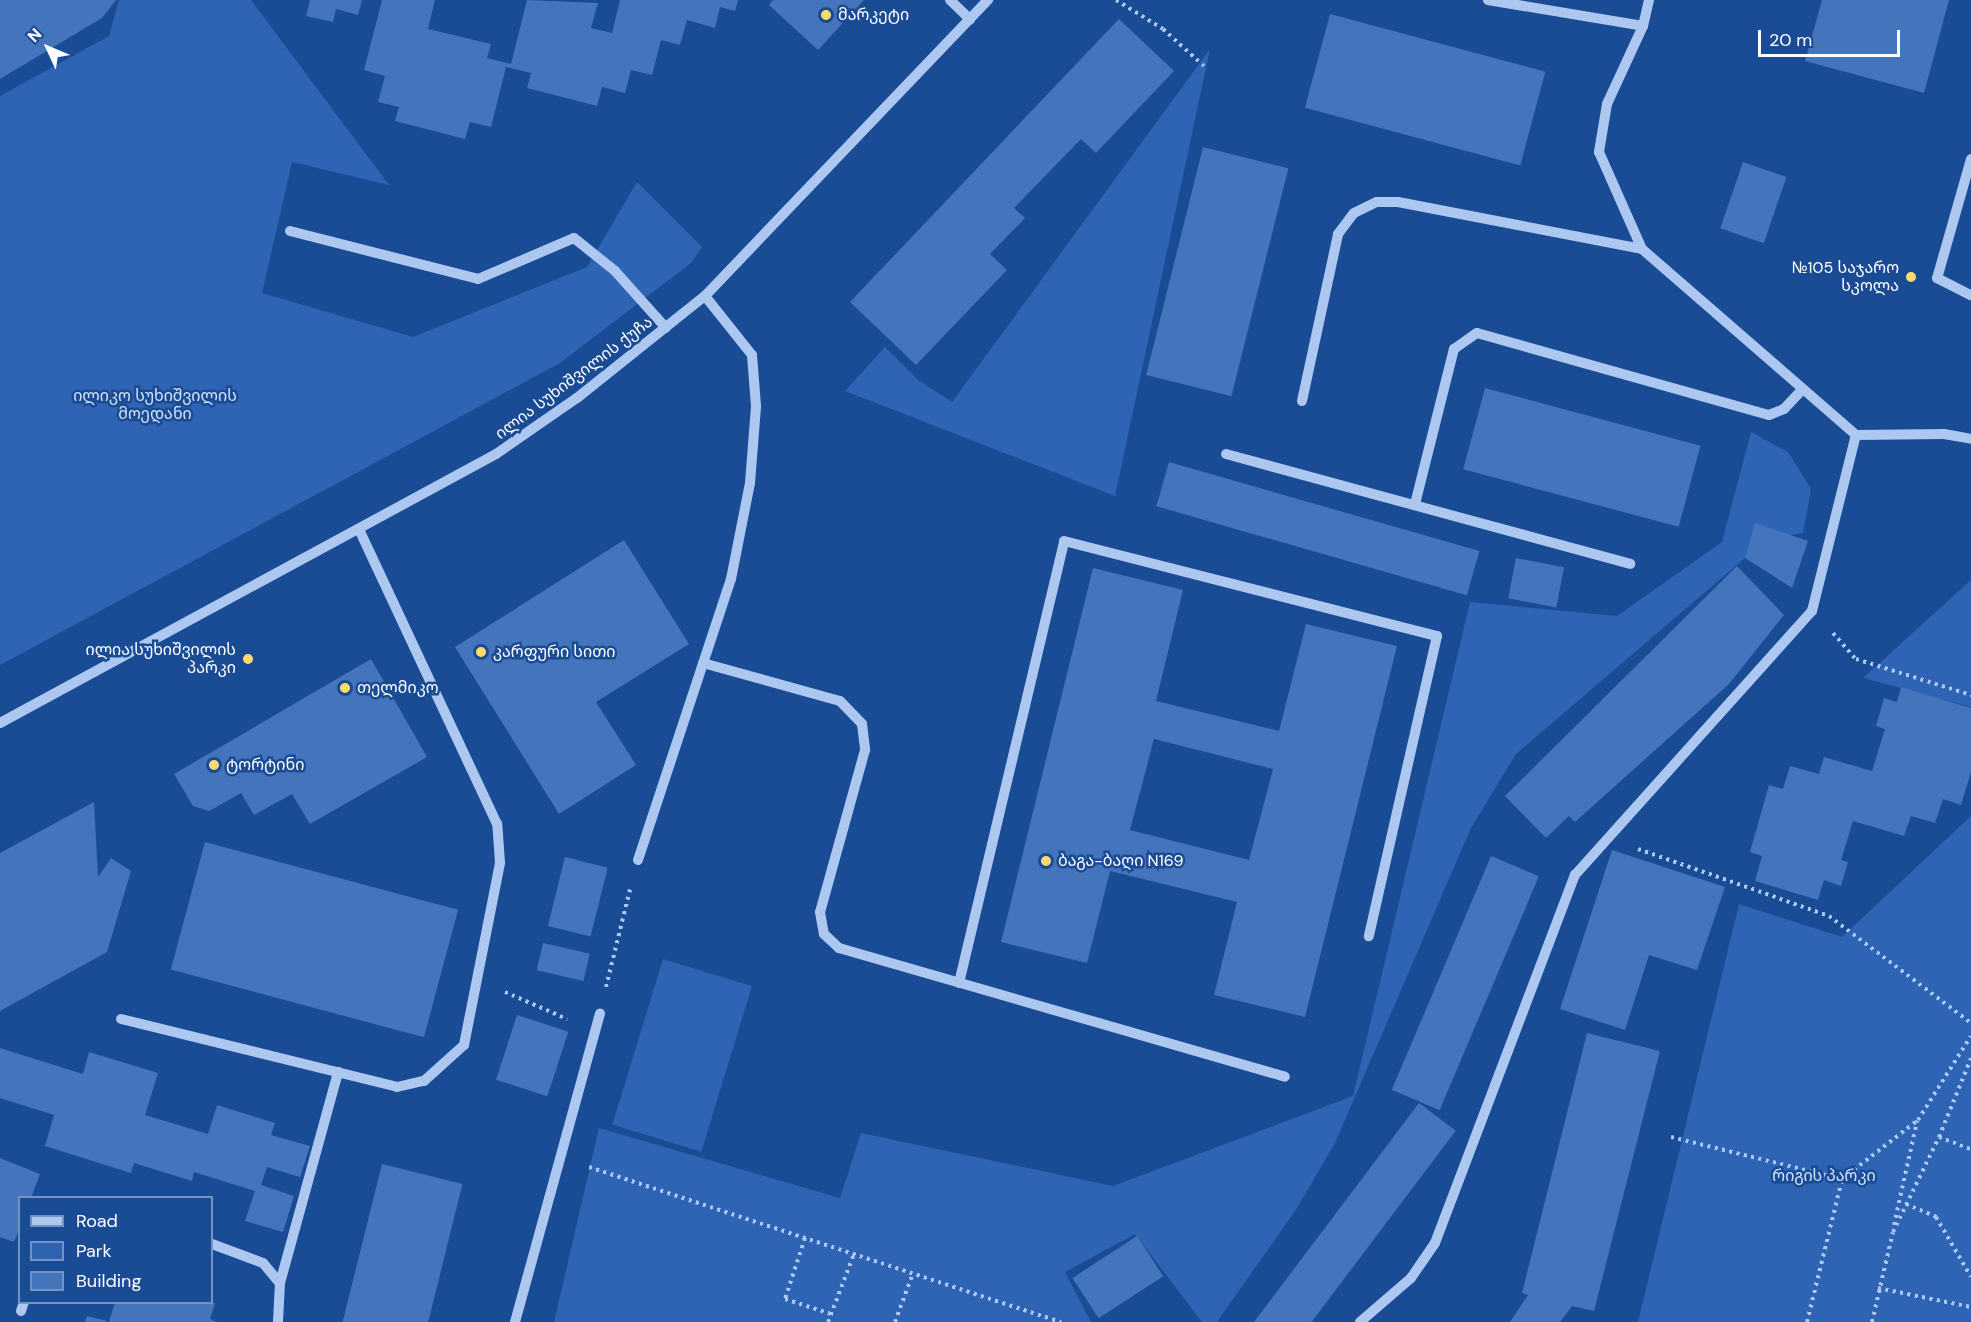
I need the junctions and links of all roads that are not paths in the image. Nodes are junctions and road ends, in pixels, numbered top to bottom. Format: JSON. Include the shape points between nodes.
{"nodes":[{"id":1,"x":950,"y":0,"type":"edge"},
{"id":2,"x":988,"y":0,"type":"edge"},
{"id":3,"x":1488,"y":0,"type":"edge"},
{"id":4,"x":1649,"y":0,"type":"edge"},
{"id":5,"x":970,"y":19,"type":"junction"},
{"id":6,"x":1643,"y":26,"type":"junction"},
{"id":7,"x":1971,"y":159,"type":"edge"},
{"id":8,"x":290,"y":231,"type":"dead end"},
{"id":9,"x":1642,"y":249,"type":"junction"},
{"id":10,"x":1971,"y":295,"type":"edge"},
{"id":11,"x":705,"y":296,"type":"junction"},
{"id":12,"x":666,"y":328,"type":"junction"},
{"id":13,"x":1801,"y":391,"type":"junction"},
{"id":14,"x":1302,"y":401,"type":"dead end"},
{"id":15,"x":1856,"y":435,"type":"junction"},
{"id":16,"x":1971,"y":439,"type":"edge"},
{"id":17,"x":1226,"y":454,"type":"dead end"},
{"id":18,"x":1415,"y":504,"type":"junction"},
{"id":19,"x":358,"y":530,"type":"junction"},
{"id":20,"x":1630,"y":564,"type":"dead end"},
{"id":21,"x":703,"y":663,"type":"junction"},
{"id":22,"x":0,"y":723,"type":"edge"},
{"id":23,"x":638,"y":860,"type":"road end"},
{"id":24,"x":1369,"y":936,"type":"dead end"},
{"id":25,"x":959,"y":983,"type":"junction"},
{"id":26,"x":600,"y":1014,"type":"road end"},
{"id":27,"x":121,"y":1019,"type":"dead end"},
{"id":28,"x":338,"y":1072,"type":"junction"},
{"id":29,"x":1286,"y":1077,"type":"dead end"},
{"id":30,"x":213,"y":1244,"type":"edge"},
{"id":31,"x":280,"y":1283,"type":"junction"},
{"id":32,"x":278,"y":1322,"type":"edge"},
{"id":33,"x":515,"y":1322,"type":"edge"},
{"id":34,"x":1360,"y":1322,"type":"edge"}],
"edges":[{"from":1,"to":5,"type":"street"},
{"from":2,"to":5,"type":"street","name":"ილია სუხიშვილის ქუჩა"},
{"from":3,"to":6,"type":"street"},
{"from":4,"to":6,"type":"street"},
{"from":5,"to":11,"type":"street","name":"ილია სუხიშვილის ქუჩა"},
{"from":6,"to":9,"type":"street","via":[[1607,104],[1599,152]]},
{"from":7,"to":10,"type":"street","via":[[1937,278]]},
{"from":8,"to":12,"type":"street","via":[[477,279],[574,238],[615,271]]},
{"from":9,"to":13,"type":"street"},
{"from":9,"to":14,"type":"street","via":[[1377,201],[1354,213],[1338,234]]},
{"from":11,"to":12,"type":"street","name":"ილია სუხიშვილის ქუჩა"},
{"from":11,"to":21,"type":"street","via":[[752,355],[756,406],[750,483],[733,568]]},
{"from":12,"to":19,"type":"street","name":"ილია სუხიშვილის ქუჩა","via":[[577,398],[496,454]]},
{"from":13,"to":15,"type":"street"},
{"from":13,"to":18,"type":"street","via":[[1784,409],[1769,415],[1477,333],[1454,349]]},
{"from":15,"to":16,"type":"street","via":[[1944,434]]},
{"from":15,"to":34,"type":"street","via":[[1812,611],[1575,875],[1435,1243],[1412,1278]]},
{"from":17,"to":18,"type":"street"},
{"from":18,"to":20,"type":"street"},
{"from":19,"to":22,"type":"street","name":"ილია სუხიშვილის ქუჩა"},
{"from":19,"to":28,"type":"street","via":[[497,824],[500,863],[464,1045],[424,1081],[398,1087]]},
{"from":21,"to":23,"type":"street"},
{"from":21,"to":25,"type":"street","via":[[840,701],[862,724],[865,750],[820,912],[824,933],[840,948]]},
{"from":24,"to":25,"type":"street","via":[[1437,636],[1064,541]]},
{"from":25,"to":29,"type":"street"},
{"from":26,"to":33,"type":"street"},
{"from":27,"to":28,"type":"street"},
{"from":28,"to":31,"type":"street"},
{"from":30,"to":31,"type":"street","via":[[262,1263]]},
{"from":31,"to":32,"type":"street"}]}
